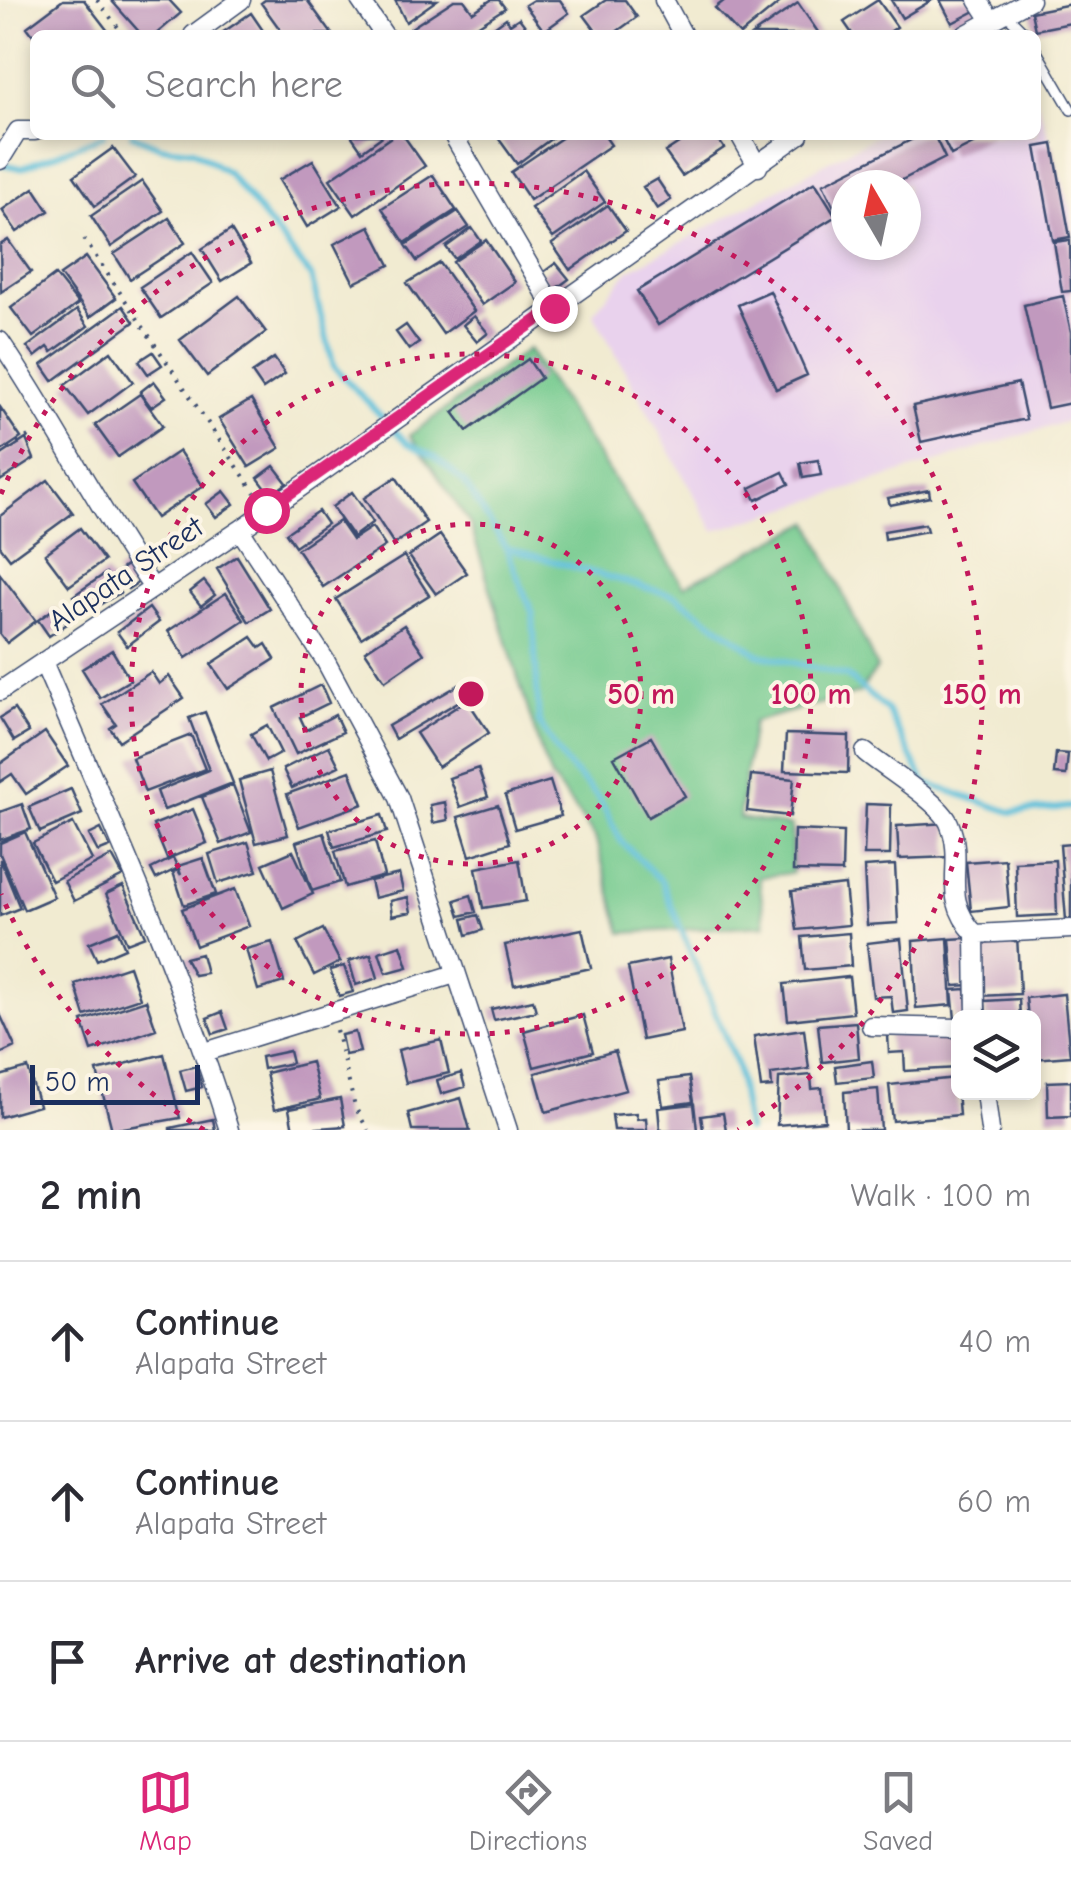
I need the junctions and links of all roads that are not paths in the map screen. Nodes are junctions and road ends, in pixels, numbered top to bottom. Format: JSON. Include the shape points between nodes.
{"nodes":[{"id":1,"x":241,"y":0,"type":"edge"},
{"id":2,"x":360,"y":0,"type":"edge"},
{"id":3,"x":664,"y":0,"type":"edge"},
{"id":4,"x":978,"y":0,"type":"edge"},
{"id":5,"x":1030,"y":0,"type":"edge"},
{"id":6,"x":998,"y":16,"type":"junction"},
{"id":7,"x":199,"y":30,"type":"edge"},
{"id":8,"x":381,"y":30,"type":"edge"},
{"id":9,"x":680,"y":30,"type":"edge"},
{"id":10,"x":974,"y":30,"type":"edge"},
{"id":11,"x":1019,"y":30,"type":"edge"},
{"id":12,"x":1041,"y":59,"type":"edge"},
{"id":13,"x":1071,"y":110,"type":"edge"},
{"id":14,"x":30,"y":131,"type":"edge"},
{"id":15,"x":455,"y":140,"type":"edge"},
{"id":16,"x":743,"y":140,"type":"edge"},
{"id":17,"x":793,"y":140,"type":"edge"},
{"id":18,"x":0,"y":160,"type":"edge"},
{"id":19,"x":758,"y":167,"type":"junction"},
{"id":20,"x":554,"y":308,"type":"junction"},
{"id":21,"x":0,"y":341,"type":"edge"},
{"id":22,"x":240,"y":530,"type":"junction"},
{"id":23,"x":153,"y":588,"type":"junction"},
{"id":24,"x":44,"y":664,"type":"junction"},
{"id":25,"x":0,"y":692,"type":"edge"},
{"id":26,"x":864,"y":752,"type":"dead end"},
{"id":27,"x":1071,"y":929,"type":"edge"},
{"id":28,"x":975,"y":934,"type":"junction"},
{"id":29,"x":455,"y":974,"type":"junction"},
{"id":30,"x":976,"y":1010,"type":"edge"},
{"id":31,"x":872,"y":1026,"type":"dead end"},
{"id":32,"x":951,"y":1028,"type":"edge"},
{"id":33,"x":205,"y":1052,"type":"junction"},
{"id":34,"x":986,"y":1100,"type":"edge"},
{"id":35,"x":229,"y":1130,"type":"edge"},
{"id":36,"x":508,"y":1130,"type":"edge"},
{"id":37,"x":990,"y":1130,"type":"edge"}],
"edges":[{"from":1,"to":7,"type":"street"},
{"from":2,"to":8,"type":"street"},
{"from":3,"to":9,"type":"street"},
{"from":4,"to":6,"type":"street"},
{"from":5,"to":6,"type":"street"},
{"from":6,"to":10,"type":"street"},
{"from":6,"to":11,"type":"lane"},
{"from":12,"to":13,"type":"lane"},
{"from":14,"to":18,"type":"street","via":[[18,131]]},
{"from":15,"to":20,"type":"street"},
{"from":16,"to":19,"type":"street"},
{"from":17,"to":19,"type":"street"},
{"from":19,"to":20,"type":"street"},
{"from":20,"to":22,"type":"street","name":"Alapata Street"},
{"from":21,"to":23,"type":"street"},
{"from":22,"to":23,"type":"street","name":"Alapata Street"},
{"from":22,"to":29,"type":"street","via":[[325,660],[399,798]]},
{"from":23,"to":24,"type":"street","name":"Alapata Street"},
{"from":24,"to":25,"type":"street","name":"Alapata Street"},
{"from":24,"to":33,"type":"street"},
{"from":26,"to":28,"type":"street","via":[[942,812],[951,827],[956,913]]},
{"from":27,"to":28,"type":"street"},
{"from":28,"to":30,"type":"street"},
{"from":29,"to":33,"type":"street"},
{"from":29,"to":36,"type":"street"},
{"from":31,"to":32,"type":"street"},
{"from":33,"to":35,"type":"street"},
{"from":34,"to":37,"type":"street"}]}
